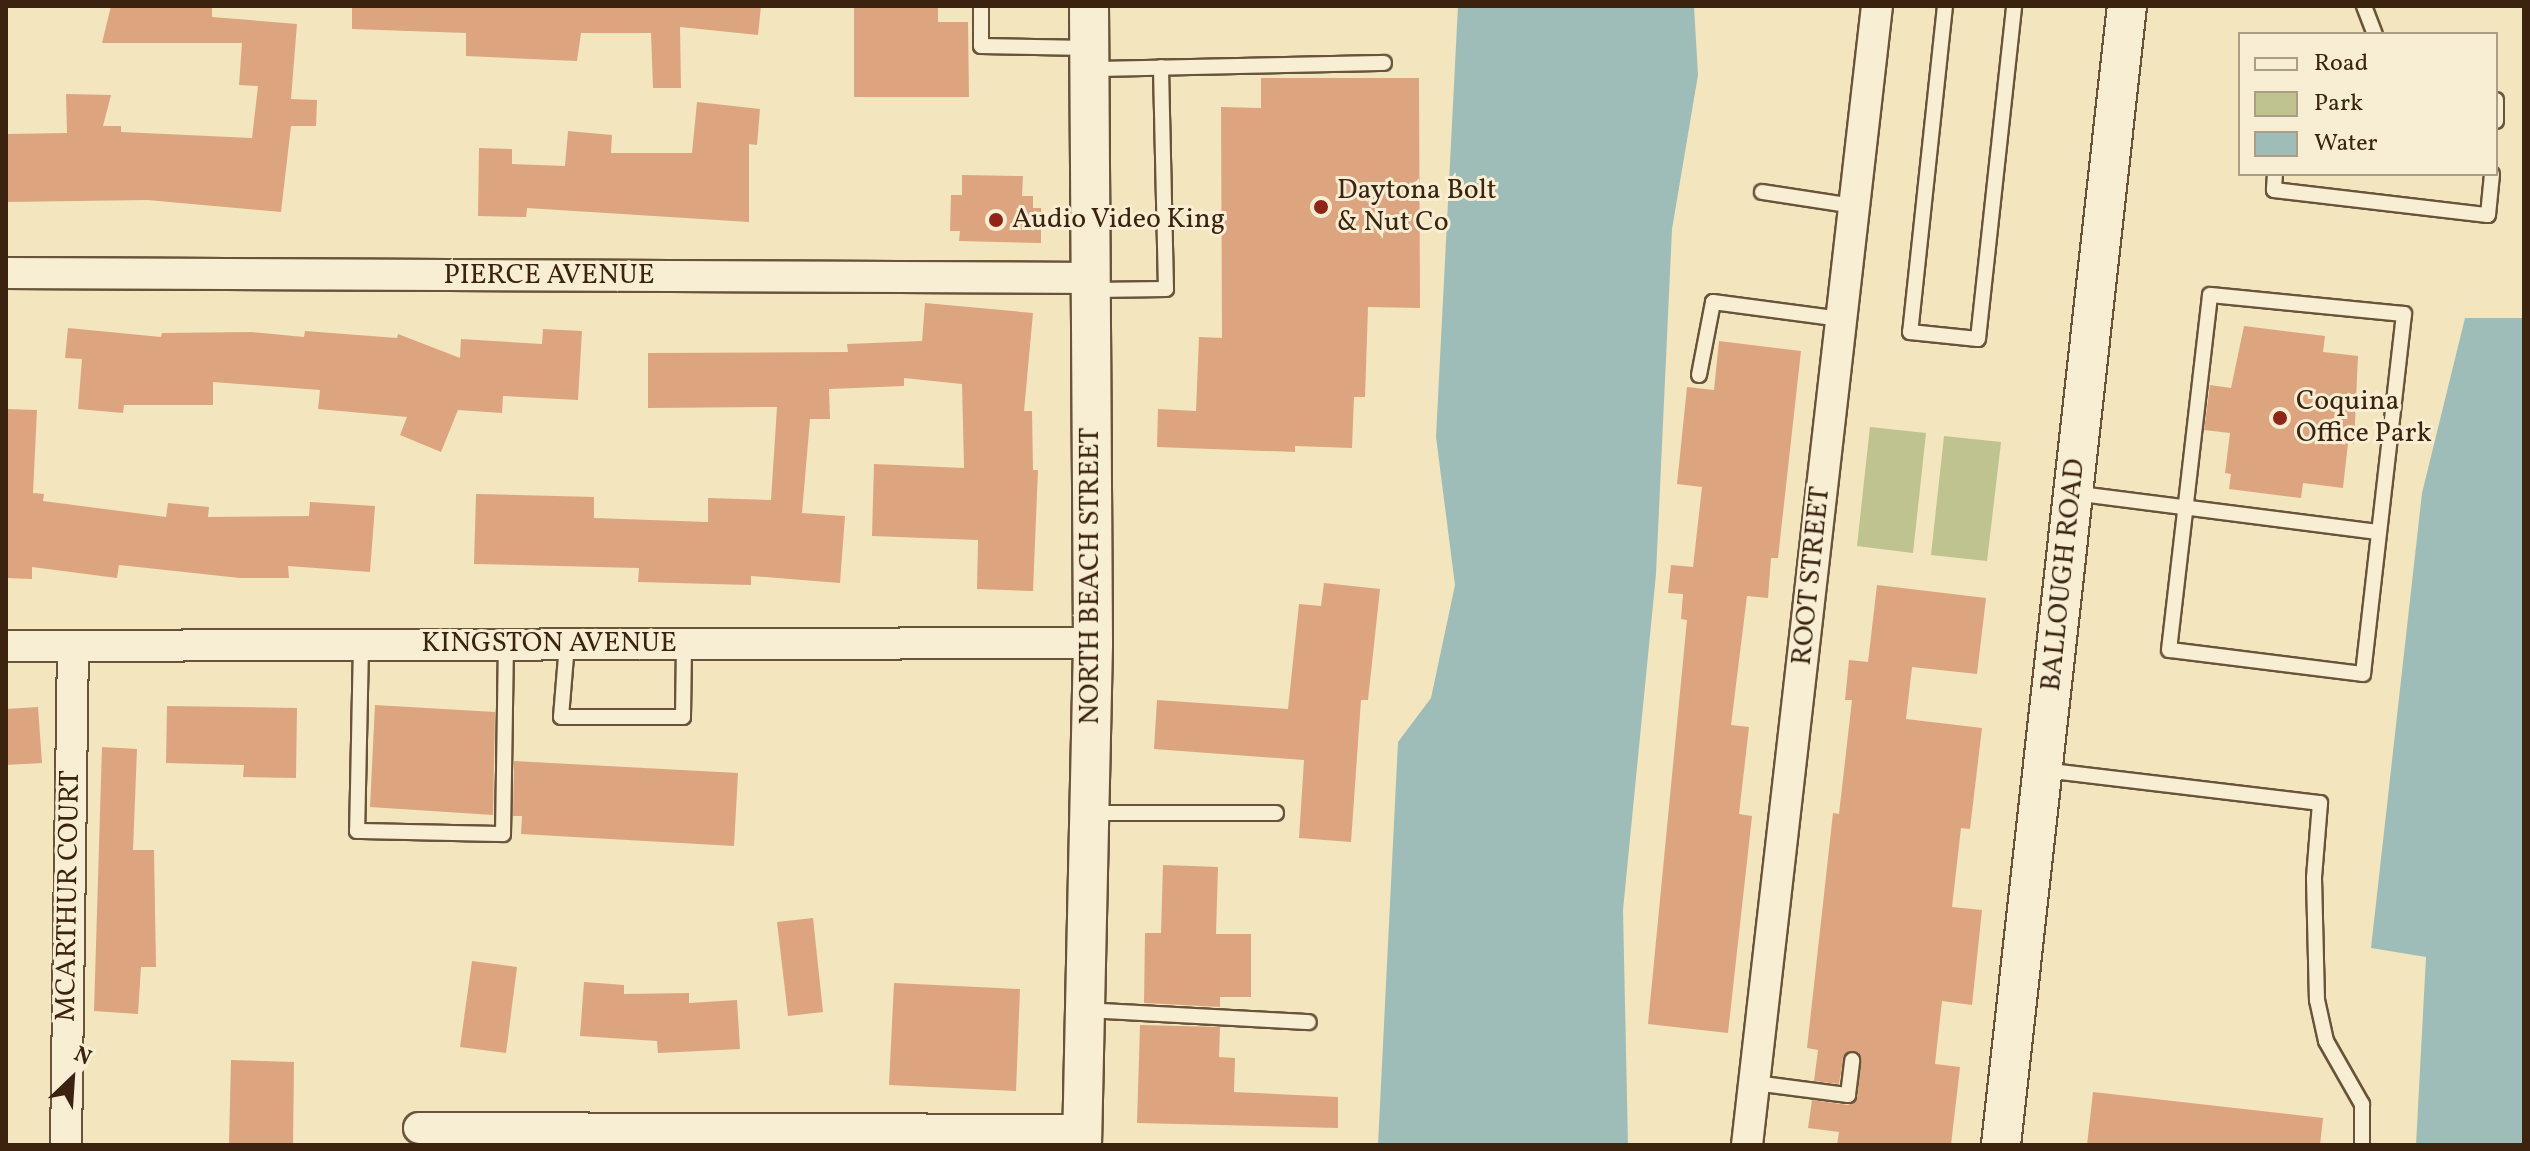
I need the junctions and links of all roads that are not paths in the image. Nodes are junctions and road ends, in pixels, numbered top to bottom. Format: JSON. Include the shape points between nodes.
{"nodes":[{"id":1,"x":981,"y":6,"type":"edge"},
{"id":2,"x":1089,"y":6,"type":"edge"},
{"id":3,"x":1877,"y":6,"type":"edge"},
{"id":4,"x":1945,"y":6,"type":"edge"},
{"id":5,"x":2014,"y":6,"type":"edge"},
{"id":6,"x":2127,"y":6,"type":"edge"},
{"id":7,"x":2364,"y":6,"type":"edge"},
{"id":8,"x":2374,"y":32,"type":"edge"},
{"id":9,"x":1089,"y":58,"type":"junction"},
{"id":10,"x":1384,"y":63,"type":"dead end"},
{"id":11,"x":1161,"y":67,"type":"junction"},
{"id":12,"x":2275,"y":176,"type":"edge"},
{"id":13,"x":2492,"y":176,"type":"edge"},
{"id":14,"x":1762,"y":192,"type":"dead end"},
{"id":15,"x":1854,"y":206,"type":"junction"},
{"id":16,"x":6,"y":273,"type":"edge"},
{"id":17,"x":1093,"y":284,"type":"junction"},
{"id":18,"x":1841,"y":319,"type":"junction"},
{"id":19,"x":1699,"y":375,"type":"dead end"},
{"id":20,"x":2073,"y":493,"type":"junction"},
{"id":21,"x":2186,"y":508,"type":"junction"},
{"id":22,"x":2379,"y":532,"type":"junction"},
{"id":23,"x":506,"y":643,"type":"junction"},
{"id":24,"x":1093,"y":643,"type":"junction"},
{"id":25,"x":567,"y":644,"type":"junction"},
{"id":26,"x":684,"y":644,"type":"junction"},
{"id":27,"x":361,"y":645,"type":"junction"},
{"id":28,"x":6,"y":646,"type":"edge"},
{"id":29,"x":73,"y":646,"type":"junction"},
{"id":30,"x":2043,"y":770,"type":"junction"},
{"id":31,"x":1089,"y":813,"type":"junction"},
{"id":32,"x":1276,"y":813,"type":"dead end"},
{"id":33,"x":1085,"y":1010,"type":"junction"},
{"id":34,"x":1309,"y":1022,"type":"dead end"},
{"id":35,"x":1852,"y":1060,"type":"dead end"},
{"id":36,"x":1755,"y":1083,"type":"junction"},
{"id":37,"x":419,"y":1128,"type":"dead end"},
{"id":38,"x":673,"y":1137,"type":"edge"},
{"id":39,"x":785,"y":1137,"type":"edge"},
{"id":40,"x":883,"y":1137,"type":"edge"},
{"id":41,"x":1082,"y":1137,"type":"edge"},
{"id":42,"x":66,"y":1145,"type":"edge"},
{"id":43,"x":1747,"y":1145,"type":"edge"},
{"id":44,"x":2001,"y":1145,"type":"edge"},
{"id":45,"x":2362,"y":1145,"type":"edge"}],
"edges":[{"from":1,"to":9,"type":"lane","via":[[981,46]]},
{"from":2,"to":9,"type":"street","name":"NORTH BEACH STREET"},
{"from":3,"to":15,"type":"street","name":"ROOT STREET"},
{"from":4,"to":5,"type":"lane","via":[[1910,332],[1978,339]]},
{"from":6,"to":20,"type":"street","name":"BALLOUGH ROAD"},
{"from":7,"to":8,"type":"lane"},
{"from":9,"to":11,"type":"lane"},
{"from":9,"to":17,"type":"street","name":"NORTH BEACH STREET"},
{"from":10,"to":11,"type":"lane"},
{"from":11,"to":17,"type":"lane","via":[[1166,289]]},
{"from":12,"to":13,"type":"lane","via":[[2274,190],[2488,215]]},
{"from":14,"to":15,"type":"lane"},
{"from":15,"to":18,"type":"street","name":"ROOT STREET"},
{"from":16,"to":17,"type":"street","name":"PIERCE AVENUE"},
{"from":17,"to":24,"type":"street","name":"NORTH BEACH STREET"},
{"from":18,"to":19,"type":"lane","via":[[1713,302]]},
{"from":18,"to":36,"type":"street","name":"ROOT STREET"},
{"from":20,"to":21,"type":"lane"},
{"from":20,"to":30,"type":"street","name":"BALLOUGH ROAD"},
{"from":21,"to":22,"type":"lane"},
{"from":21,"to":22,"type":"lane","via":[[2169,650],[2184,652],[2363,674]]},
{"from":21,"to":22,"type":"lane","via":[[2210,295],[2404,314]]},
{"from":23,"to":25,"type":"street","name":"KINGSTON AVENUE"},
{"from":23,"to":27,"type":"street","name":"KINGSTON AVENUE"},
{"from":23,"to":27,"type":"lane","via":[[503,834],[357,831]]},
{"from":24,"to":26,"type":"street","name":"KINGSTON AVENUE"},
{"from":24,"to":31,"type":"street","name":"NORTH BEACH STREET"},
{"from":25,"to":26,"type":"street","name":"KINGSTON AVENUE"},
{"from":25,"to":26,"type":"lane","via":[[561,717],[683,717]]},
{"from":27,"to":29,"type":"street","name":"KINGSTON AVENUE"},
{"from":28,"to":29,"type":"street","name":"KINGSTON AVENUE"},
{"from":29,"to":42,"type":"street","name":"MCARTHUR COURT"},
{"from":30,"to":44,"type":"street","name":"BALLOUGH ROAD"},
{"from":30,"to":45,"type":"lane","via":[[2320,803],[2314,878],[2317,1000],[2326,1041],[2362,1104]]},
{"from":31,"to":32,"type":"lane"},
{"from":31,"to":33,"type":"street","name":"NORTH BEACH STREET"},
{"from":33,"to":34,"type":"lane"},
{"from":33,"to":41,"type":"street","name":"NORTH BEACH STREET"},
{"from":35,"to":36,"type":"lane","via":[[1848,1095]]},
{"from":36,"to":43,"type":"street","name":"ROOT STREET"},
{"from":37,"to":38,"type":"street"},
{"from":38,"to":39,"type":"street"},
{"from":39,"to":40,"type":"street"},
{"from":40,"to":41,"type":"street"}]}
